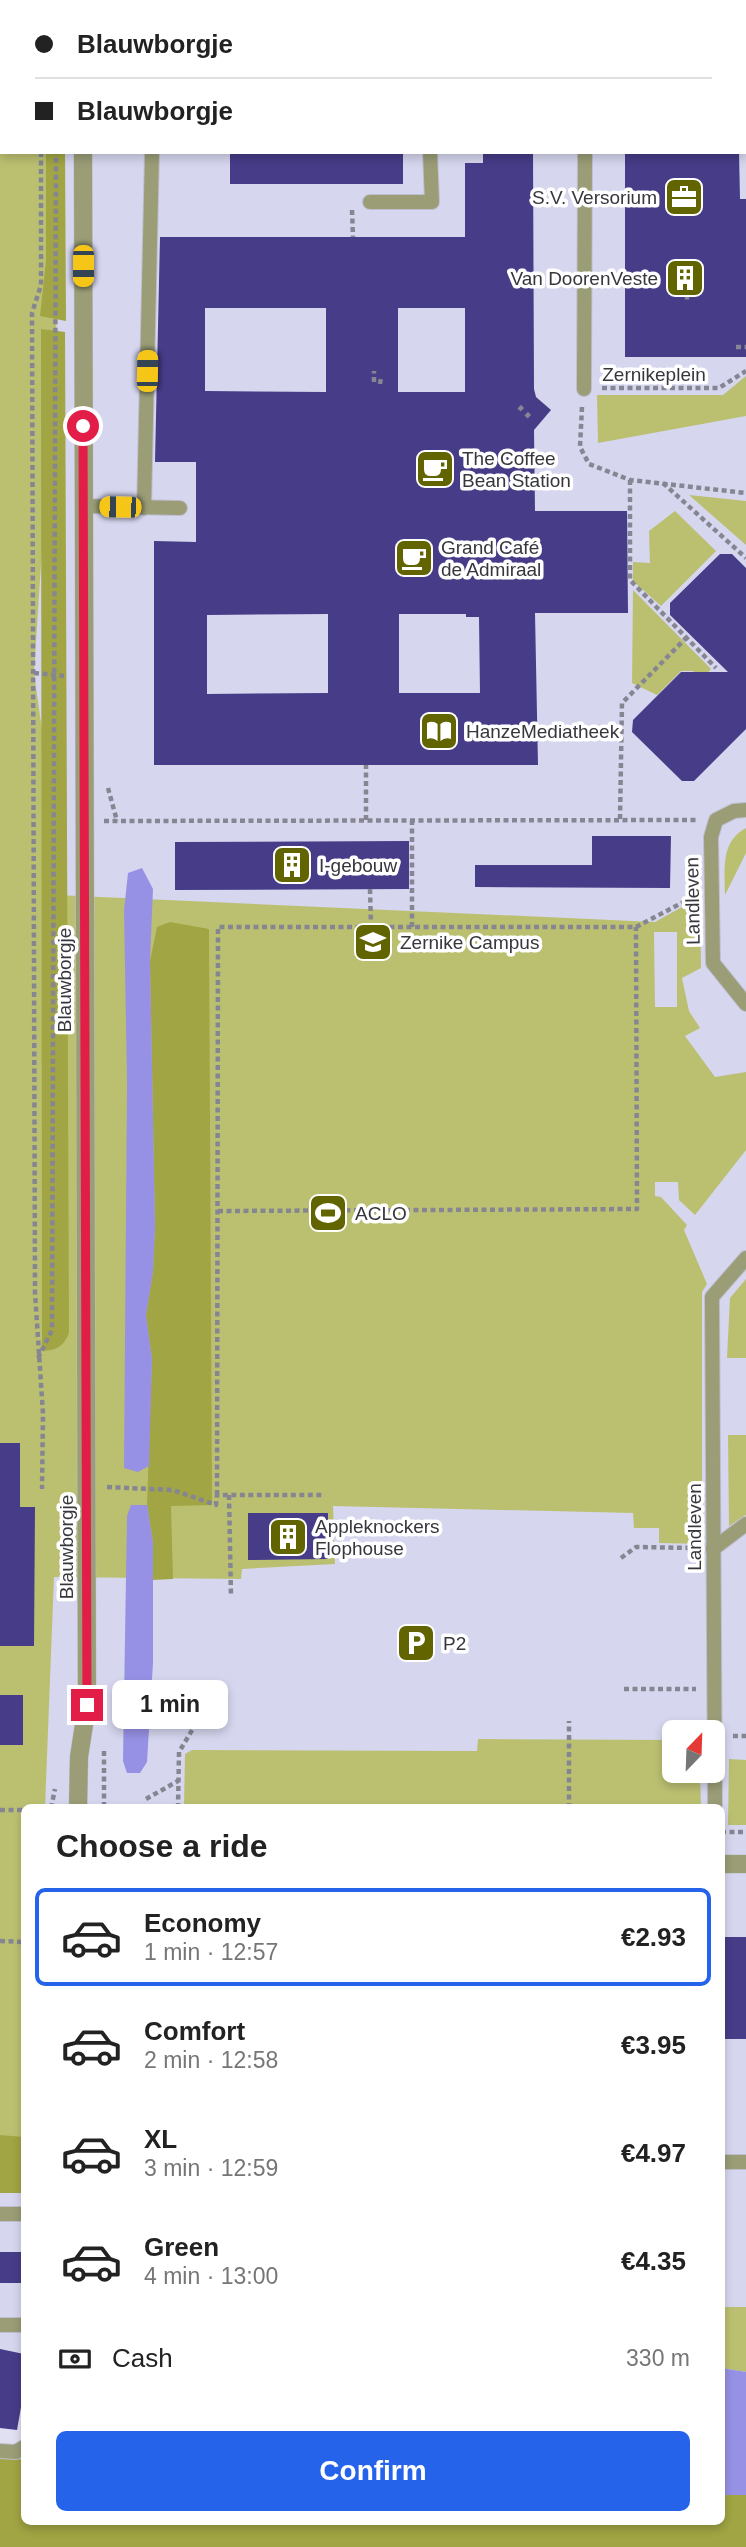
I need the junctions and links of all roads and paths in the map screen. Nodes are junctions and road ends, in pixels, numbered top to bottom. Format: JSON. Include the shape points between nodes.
{"nodes":[{"id":1,"x":41,"y":154,"type":"edge"},
{"id":2,"x":56,"y":154,"type":"edge"},
{"id":3,"x":83,"y":154,"type":"edge"},
{"id":4,"x":152,"y":154,"type":"edge"},
{"id":5,"x":430,"y":154,"type":"edge"},
{"id":6,"x":585,"y":154,"type":"edge"},
{"id":7,"x":370,"y":202,"type":"dead end"},
{"id":8,"x":687,"y":286,"type":"dead end"},
{"id":9,"x":687,"y":302,"type":"dead end"},
{"id":10,"x":736,"y":347,"type":"dead end"},
{"id":11,"x":746,"y":347,"type":"edge"},
{"id":12,"x":746,"y":371,"type":"edge"},
{"id":13,"x":584,"y":388,"type":"junction"},
{"id":14,"x":525,"y":404,"type":"dead end"},
{"id":15,"x":520,"y":410,"type":"dead end"},
{"id":16,"x":532,"y":411,"type":"dead end"},
{"id":17,"x":526,"y":417,"type":"dead end"},
{"id":18,"x":630,"y":480,"type":"junction"},
{"id":19,"x":663,"y":483,"type":"junction"},
{"id":20,"x":746,"y":493,"type":"edge"},
{"id":21,"x":83,"y":506,"type":"junction"},
{"id":22,"x":144,"y":508,"type":"junction"},
{"id":23,"x":180,"y":508,"type":"dead end"},
{"id":24,"x":746,"y":558,"type":"edge"},
{"id":25,"x":687,"y":637,"type":"junction"},
{"id":26,"x":716,"y":668,"type":"dead end"},
{"id":27,"x":34,"y":673,"type":"junction"},
{"id":28,"x":52,"y":675,"type":"junction"},
{"id":29,"x":83,"y":677,"type":"junction"},
{"id":30,"x":366,"y":765,"type":"dead end"},
{"id":31,"x":746,"y":810,"type":"edge"},
{"id":32,"x":620,"y":819,"type":"junction"},
{"id":33,"x":366,"y":820,"type":"junction"},
{"id":34,"x":412,"y":820,"type":"junction"},
{"id":35,"x":716,"y":820,"type":"junction"},
{"id":36,"x":85,"y":821,"type":"junction"},
{"id":37,"x":712,"y":883,"type":"junction"},
{"id":38,"x":370,"y":889,"type":"dead end"},
{"id":39,"x":371,"y":926,"type":"junction"},
{"id":40,"x":412,"y":927,"type":"junction"},
{"id":41,"x":636,"y":928,"type":"junction"},
{"id":42,"x":746,"y":1003,"type":"edge"},
{"id":43,"x":218,"y":1212,"type":"junction"},
{"id":44,"x":746,"y":1258,"type":"edge"},
{"id":45,"x":38,"y":1359,"type":"junction"},
{"id":46,"x":106,"y":1487,"type":"dead end"},
{"id":47,"x":42,"y":1489,"type":"dead end"},
{"id":48,"x":217,"y":1494,"type":"junction"},
{"id":49,"x":325,"y":1495,"type":"dead end"},
{"id":50,"x":229,"y":1496,"type":"junction"},
{"id":51,"x":746,"y":1524,"type":"edge"},
{"id":52,"x":713,"y":1549,"type":"junction"},
{"id":53,"x":621,"y":1558,"type":"dead end"},
{"id":54,"x":231,"y":1597,"type":"dead end"},
{"id":55,"x":624,"y":1689,"type":"dead end"},
{"id":56,"x":714,"y":1689,"type":"junction"},
{"id":57,"x":200,"y":1717,"type":"dead end"},
{"id":58,"x":569,"y":1721,"type":"dead end"},
{"id":59,"x":178,"y":1780,"type":"junction"},
{"id":60,"x":146,"y":1799,"type":"dead end"},
{"id":61,"x":78,"y":1804,"type":"edge"},
{"id":62,"x":178,"y":1804,"type":"edge"},
{"id":63,"x":569,"y":1804,"type":"edge"},
{"id":64,"x":715,"y":1804,"type":"edge"},
{"id":65,"x":0,"y":1810,"type":"edge"},
{"id":66,"x":21,"y":1810,"type":"edge"},
{"id":67,"x":725,"y":1832,"type":"edge"},
{"id":68,"x":746,"y":1832,"type":"edge"},
{"id":69,"x":725,"y":1864,"type":"edge"},
{"id":70,"x":746,"y":1864,"type":"edge"},
{"id":71,"x":0,"y":1941,"type":"edge"},
{"id":72,"x":21,"y":1941,"type":"edge"},
{"id":73,"x":725,"y":2162,"type":"edge"},
{"id":74,"x":746,"y":2162,"type":"edge"},
{"id":75,"x":0,"y":2214,"type":"edge"},
{"id":76,"x":21,"y":2214,"type":"edge"},
{"id":77,"x":0,"y":2325,"type":"edge"},
{"id":78,"x":21,"y":2325,"type":"edge"},
{"id":79,"x":21,"y":2449,"type":"edge"},
{"id":80,"x":0,"y":2451,"type":"edge"}],
"edges":[{"from":1,"to":27,"type":"path","via":[[41,285],[32,313]]},
{"from":2,"to":28,"type":"path"},
{"from":3,"to":21,"type":"street","name":"Blauwborgje"},
{"from":4,"to":22,"type":"lane"},
{"from":5,"to":7,"type":"lane","via":[[432,202]]},
{"from":6,"to":13,"type":"lane"},
{"from":8,"to":9,"type":"path"},
{"from":10,"to":11,"type":"path"},
{"from":12,"to":13,"type":"path","name":"Zernikeplein","via":[[719,388]]},
{"from":13,"to":18,"type":"path","name":"Zernikeplein","via":[[580,447],[589,464]]},
{"from":14,"to":15,"type":"path"},
{"from":16,"to":17,"type":"path"},
{"from":18,"to":19,"type":"path","name":"Zernikeplein"},
{"from":18,"to":25,"type":"path","via":[[630,580]]},
{"from":19,"to":20,"type":"path","name":"Zernikeplein"},
{"from":19,"to":24,"type":"path"},
{"from":21,"to":22,"type":"lane"},
{"from":21,"to":29,"type":"street","name":"Blauwborgje"},
{"from":22,"to":23,"type":"lane"},
{"from":25,"to":26,"type":"path"},
{"from":25,"to":32,"type":"path","via":[[622,703]]},
{"from":27,"to":28,"type":"path"},
{"from":27,"to":45,"type":"path"},
{"from":28,"to":29,"type":"path"},
{"from":28,"to":45,"type":"path","via":[[52,1330]]},
{"from":29,"to":36,"type":"street","name":"Blauwborgje"},
{"from":30,"to":33,"type":"path"},
{"from":31,"to":35,"type":"lane"},
{"from":32,"to":34,"type":"path"},
{"from":32,"to":35,"type":"path"},
{"from":33,"to":34,"type":"path"},
{"from":33,"to":36,"type":"path"},
{"from":34,"to":40,"type":"path"},
{"from":35,"to":37,"type":"lane","name":"Landleven","via":[[710,837]]},
{"from":36,"to":61,"type":"street","name":"Blauwborgje","via":[[87,1691]]},
{"from":37,"to":41,"type":"path"},
{"from":37,"to":42,"type":"lane","name":"Landleven","via":[[713,962]]},
{"from":38,"to":39,"type":"path"},
{"from":39,"to":40,"type":"path"},
{"from":39,"to":43,"type":"path","via":[[218,928]]},
{"from":40,"to":41,"type":"path"},
{"from":41,"to":43,"type":"path","via":[[637,1209]]},
{"from":43,"to":48,"type":"path"},
{"from":44,"to":52,"type":"lane","name":"Landleven","via":[[712,1297]]},
{"from":45,"to":47,"type":"path"},
{"from":46,"to":48,"type":"path","via":[[173,1490],[216,1504]]},
{"from":48,"to":50,"type":"path"},
{"from":49,"to":50,"type":"path"},
{"from":50,"to":54,"type":"path"},
{"from":51,"to":52,"type":"lane"},
{"from":52,"to":53,"type":"path","via":[[636,1547]]},
{"from":52,"to":56,"type":"lane","name":"Landleven"},
{"from":55,"to":56,"type":"path"},
{"from":56,"to":64,"type":"lane","name":"Landleven"},
{"from":57,"to":59,"type":"path","via":[[179,1752]]},
{"from":58,"to":63,"type":"path"},
{"from":59,"to":60,"type":"path"},
{"from":59,"to":62,"type":"path"},
{"from":65,"to":66,"type":"path"},
{"from":67,"to":68,"type":"path"},
{"from":69,"to":70,"type":"street"},
{"from":71,"to":72,"type":"path"},
{"from":73,"to":74,"type":"lane"},
{"from":75,"to":76,"type":"lane"},
{"from":77,"to":78,"type":"lane"},
{"from":79,"to":80,"type":"lane"}]}
